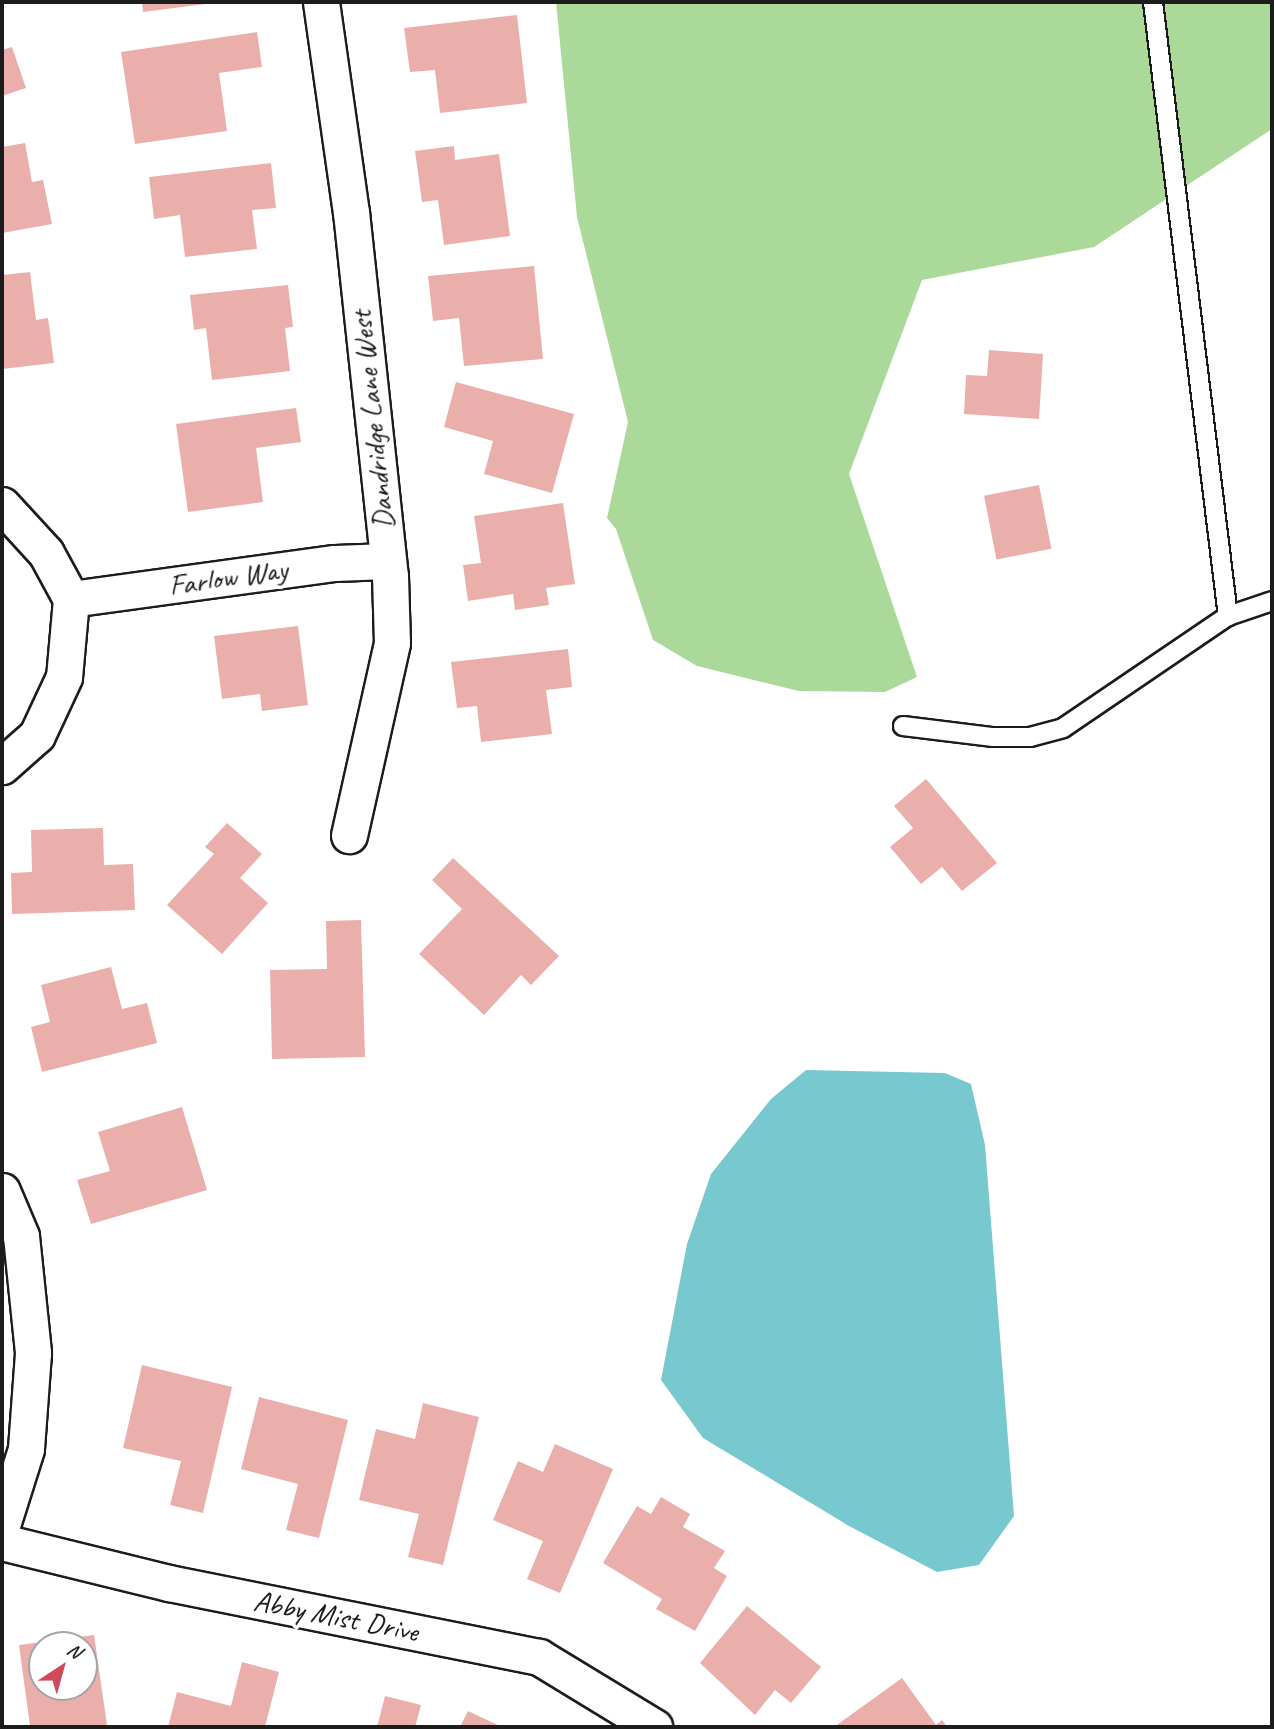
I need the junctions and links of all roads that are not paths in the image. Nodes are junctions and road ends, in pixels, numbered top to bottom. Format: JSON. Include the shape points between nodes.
{"nodes":[{"id":1,"x":321,"y":2,"type":"edge"},
{"id":2,"x":1153,"y":2,"type":"edge"},
{"id":3,"x":2,"y":505,"type":"edge"},
{"id":4,"x":387,"y":561,"type":"junction"},
{"id":5,"x":71,"y":599,"type":"junction"},
{"id":6,"x":1272,"y":601,"type":"edge"},
{"id":7,"x":1228,"y":616,"type":"junction"},
{"id":8,"x":903,"y":726,"type":"dead end"},
{"id":9,"x":2,"y":766,"type":"edge"},
{"id":10,"x":349,"y":835,"type":"dead end"},
{"id":11,"x":2,"y":1191,"type":"edge"},
{"id":12,"x":2,"y":1525,"type":"edge"},
{"id":13,"x":2,"y":1542,"type":"edge"},
{"id":14,"x":654,"y":1727,"type":"edge"}],
"edges":[{"from":1,"to":4,"type":"street","name":"Dandridge Lane West","via":[[351,212]]},
{"from":2,"to":7,"type":"lane"},
{"from":3,"to":5,"type":"street","via":[[46,553]]},
{"from":4,"to":5,"type":"street","name":"Farlow Way","via":[[335,563]]},
{"from":4,"to":10,"type":"street","name":"Dandridge Lane West","via":[[393,643]]},
{"from":5,"to":9,"type":"street","via":[[64,677],[37,735]]},
{"from":6,"to":7,"type":"lane"},
{"from":7,"to":8,"type":"lane","via":[[1063,727],[1030,737],[993,737]]},
{"from":11,"to":12,"type":"street","via":[[21,1236],[33,1353],[26,1449]]},
{"from":13,"to":14,"type":"street","name":"Abby Mist Drive","via":[[169,1583],[538,1657]]}]}
